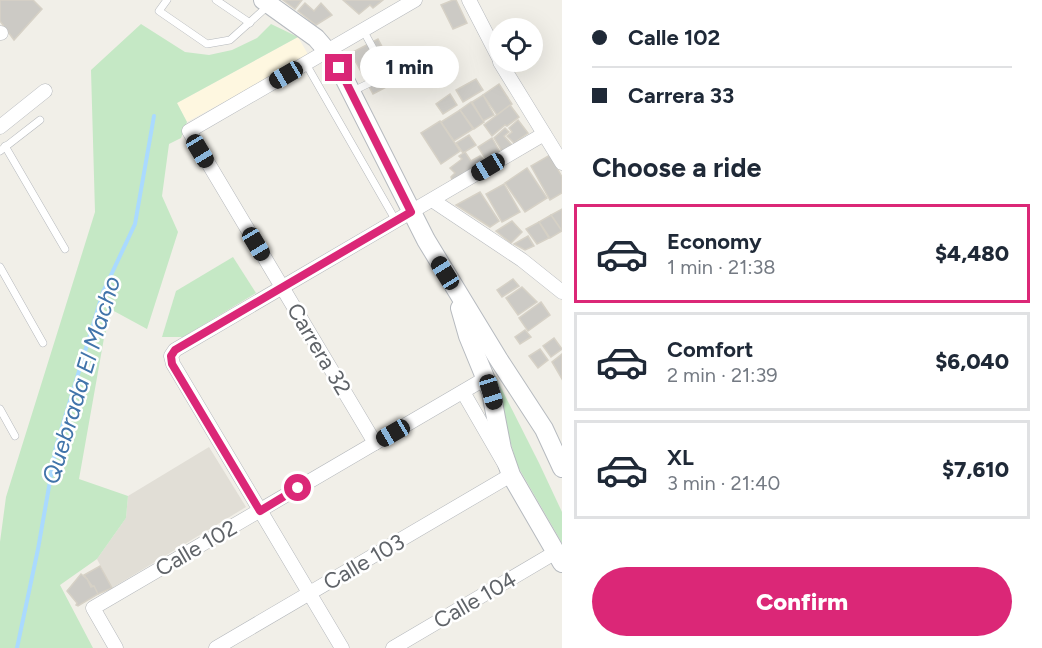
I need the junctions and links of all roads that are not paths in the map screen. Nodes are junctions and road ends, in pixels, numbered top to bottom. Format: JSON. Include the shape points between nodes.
{"nodes":[{"id":1,"x":167,"y":0,"type":"edge"},
{"id":2,"x":216,"y":0,"type":"edge"},
{"id":3,"x":415,"y":0,"type":"edge"},
{"id":4,"x":469,"y":0,"type":"edge"},
{"id":5,"x":266,"y":2,"type":"edge"},
{"id":6,"x":250,"y":23,"type":"junction"},
{"id":7,"x":363,"y":30,"type":"junction"},
{"id":8,"x":489,"y":39,"type":"edge"},
{"id":9,"x":328,"y":51,"type":"junction"},
{"id":10,"x":306,"y":64,"type":"junction"},
{"id":11,"x":507,"y":72,"type":"edge"},
{"id":12,"x":45,"y":91,"type":"dead end"},
{"id":13,"x":351,"y":92,"type":"junction"},
{"id":14,"x":40,"y":120,"type":"dead end"},
{"id":15,"x":0,"y":127,"type":"edge"},
{"id":16,"x":544,"y":134,"type":"junction"},
{"id":17,"x":3,"y":148,"type":"edge"},
{"id":18,"x":562,"y":163,"type":"edge"},
{"id":19,"x":432,"y":200,"type":"junction"},
{"id":20,"x":404,"y":216,"type":"junction"},
{"id":21,"x":65,"y":249,"type":"dead end"},
{"id":22,"x":0,"y":267,"type":"edge"},
{"id":23,"x":282,"y":287,"type":"junction"},
{"id":24,"x":562,"y":292,"type":"edge"},
{"id":25,"x":458,"y":293,"type":"junction"},
{"id":26,"x":43,"y":343,"type":"dead end"},
{"id":27,"x":486,"y":378,"type":"junction"},
{"id":28,"x":463,"y":392,"type":"junction"},
{"id":29,"x":0,"y":409,"type":"edge"},
{"id":30,"x":15,"y":436,"type":"dead end"},
{"id":31,"x":375,"y":443,"type":"junction"},
{"id":32,"x":562,"y":468,"type":"edge"},
{"id":33,"x":511,"y":475,"type":"junction"},
{"id":34,"x":260,"y":511,"type":"junction"},
{"id":35,"x":559,"y":558,"type":"edge"},
{"id":36,"x":309,"y":594,"type":"junction"},
{"id":37,"x":116,"y":648,"type":"edge"},
{"id":38,"x":216,"y":648,"type":"edge"},
{"id":39,"x":342,"y":648,"type":"edge"},
{"id":40,"x":393,"y":648,"type":"edge"}],
"edges":[{"from":1,"to":6,"type":"lane","via":[[159,11],[207,45],[230,40]]},
{"from":2,"to":6,"type":"lane"},
{"from":3,"to":7,"type":"street"},
{"from":4,"to":8,"type":"street"},
{"from":5,"to":6,"type":"lane"},
{"from":5,"to":9,"type":"main road"},
{"from":7,"to":9,"type":"street"},
{"from":7,"to":13,"type":"lane","via":[[380,61],[380,78]]},
{"from":9,"to":10,"type":"street"},
{"from":9,"to":13,"type":"main road"},
{"from":10,"to":20,"type":"lane"},
{"from":10,"to":23,"type":"street","name":"Carrera 32","via":[[189,131]]},
{"from":11,"to":16,"type":"street"},
{"from":12,"to":15,"type":"street"},
{"from":13,"to":20,"type":"main road"},
{"from":14,"to":17,"type":"lane"},
{"from":16,"to":18,"type":"street"},
{"from":16,"to":19,"type":"street"},
{"from":17,"to":21,"type":"lane"},
{"from":19,"to":20,"type":"street"},
{"from":19,"to":24,"type":"street","via":[[522,260]]},
{"from":20,"to":23,"type":"street"},
{"from":20,"to":25,"type":"main road"},
{"from":22,"to":26,"type":"lane"},
{"from":23,"to":31,"type":"street","name":"Carrera 32"},
{"from":23,"to":34,"type":"street","via":[[171,356],[172,364]]},
{"from":25,"to":27,"type":"main road","via":[[464,325]]},
{"from":25,"to":32,"type":"main road","via":[[544,429]]},
{"from":27,"to":28,"type":"street","name":"Calle 102"},
{"from":27,"to":33,"type":"main road"},
{"from":28,"to":31,"type":"street","name":"Calle 102"},
{"from":28,"to":33,"type":"street"},
{"from":29,"to":30,"type":"lane"},
{"from":31,"to":34,"type":"street","name":"Calle 102"},
{"from":33,"to":35,"type":"main road"},
{"from":33,"to":36,"type":"street","name":"Calle 103"},
{"from":34,"to":36,"type":"street"},
{"from":34,"to":37,"type":"street","name":"Calle 102","via":[[93,609]]},
{"from":35,"to":40,"type":"street","name":"Calle 104"},
{"from":36,"to":38,"type":"street","name":"Calle 103"},
{"from":36,"to":39,"type":"street"}]}
